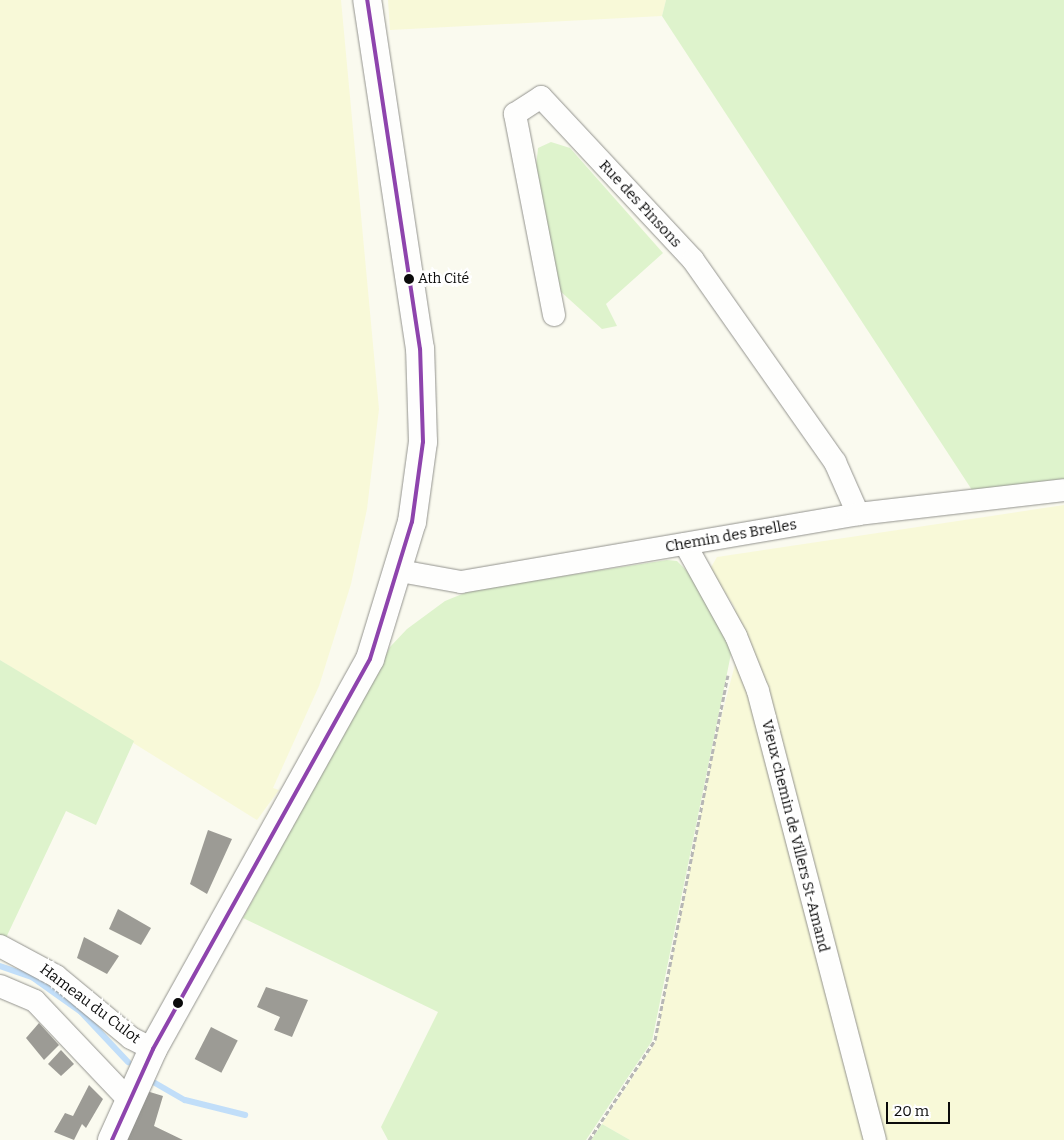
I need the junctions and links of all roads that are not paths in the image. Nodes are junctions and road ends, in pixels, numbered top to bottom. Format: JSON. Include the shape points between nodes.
{"nodes":[{"id":1,"x":367,"y":0,"type":"edge"},
{"id":2,"x":554,"y":315,"type":"dead end"},
{"id":3,"x":1064,"y":490,"type":"edge"},
{"id":4,"x":858,"y":514,"type":"junction"},
{"id":5,"x":685,"y":544,"type":"junction"},
{"id":6,"x":400,"y":571,"type":"junction"},
{"id":7,"x":0,"y":946,"type":"edge"},
{"id":8,"x":0,"y":986,"type":"edge"},
{"id":9,"x":141,"y":1076,"type":"junction"},
{"id":10,"x":112,"y":1140,"type":"edge"},
{"id":11,"x":875,"y":1140,"type":"edge"}],
"edges":[{"from":1,"to":6,"type":"street","via":[[421,368],[419,479]]},
{"from":2,"to":4,"type":"street","name":"Rue des Pinsons","via":[[515,114],[542,97],[693,260],[835,462]]},
{"from":3,"to":4,"type":"street","name":"Chemin des Brelles"},
{"from":4,"to":5,"type":"street","name":"Chemin des Brelles"},
{"from":5,"to":6,"type":"street","name":"Chemin des Brelles","via":[[461,582]]},
{"from":5,"to":11,"type":"street","name":"Vieux chemin de Villers St-Amand","via":[[736,636],[758,691]]},
{"from":6,"to":9,"type":"street","via":[[370,659]]},
{"from":7,"to":9,"type":"street","name":"Hameau du Culot","via":[[56,976],[131,1038]]},
{"from":8,"to":9,"type":"street","via":[[34,1001]]},
{"from":9,"to":10,"type":"street"}]}
